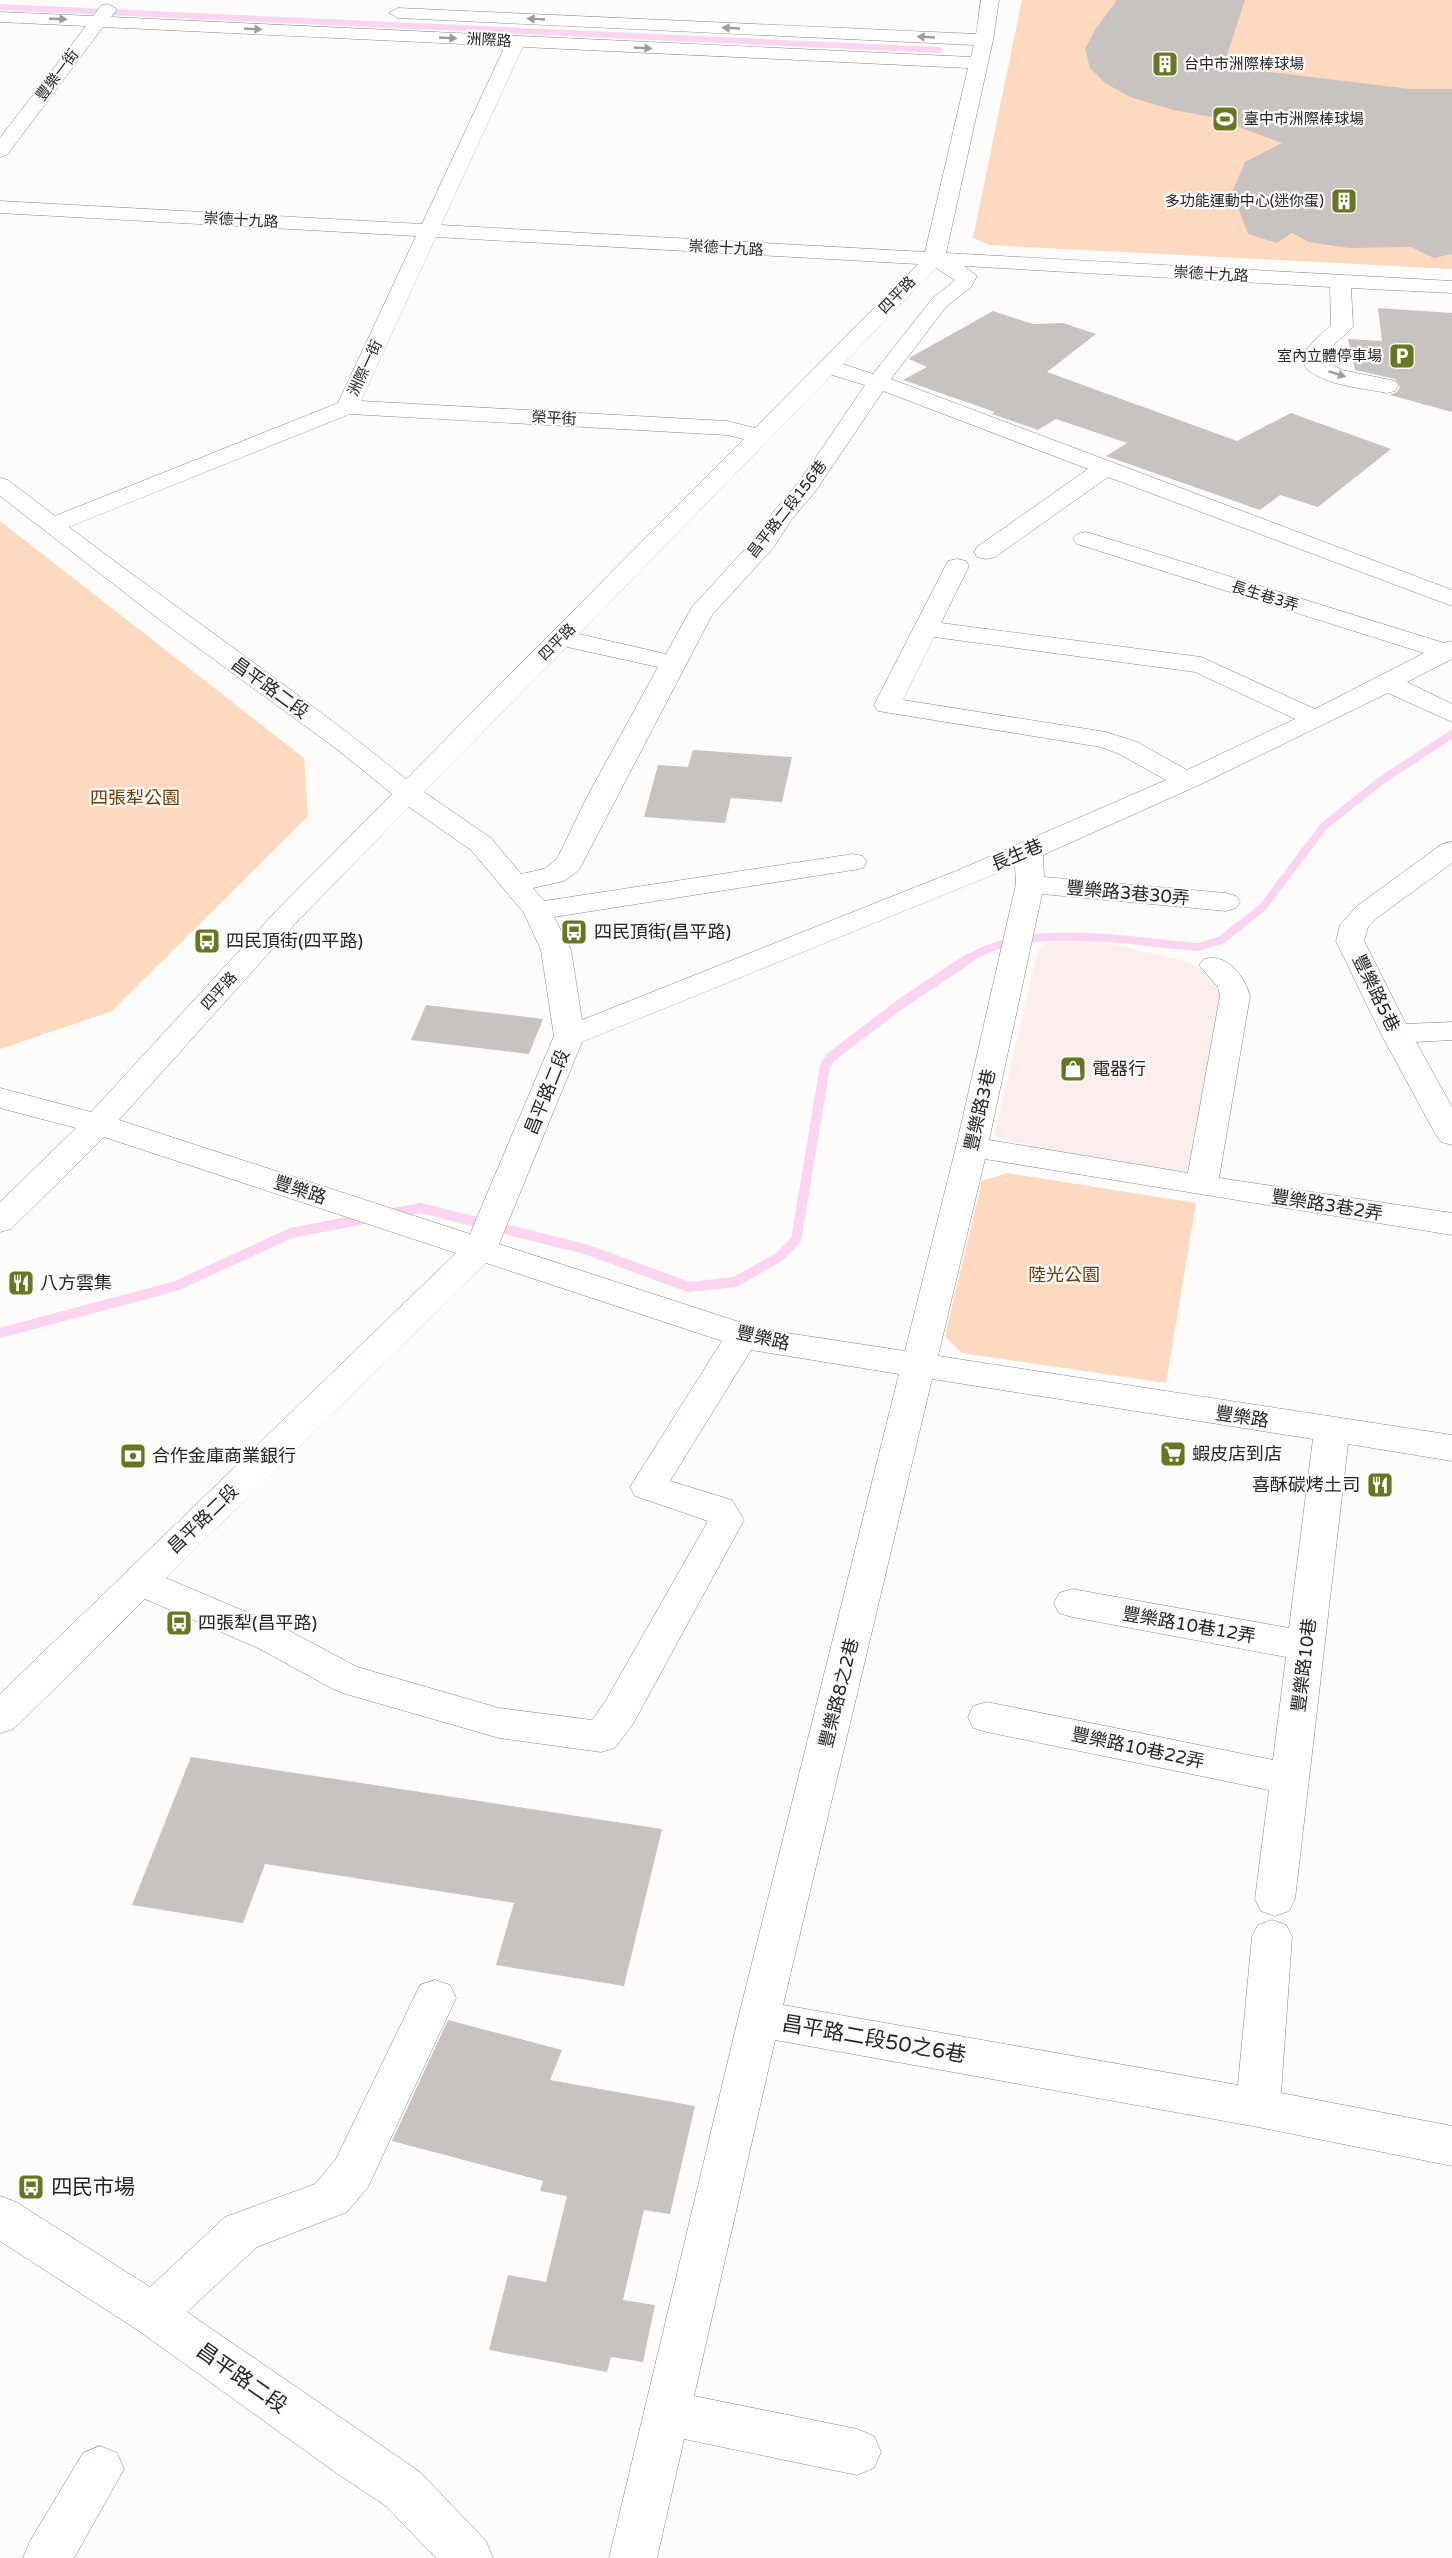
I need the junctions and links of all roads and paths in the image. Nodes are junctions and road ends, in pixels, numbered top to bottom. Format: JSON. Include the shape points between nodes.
{"nodes":[{"id":1,"x":990,"y":0,"type":"edge"},
{"id":2,"x":126,"y":1,"type":"edge"},
{"id":3,"x":108,"y":7,"type":"edge"},
{"id":4,"x":386,"y":12,"type":"dead end"},
{"id":5,"x":0,"y":17,"type":"edge"},
{"id":6,"x":984,"y":40,"type":"junction"},
{"id":7,"x":516,"y":42,"type":"junction"},
{"id":8,"x":978,"y":63,"type":"junction"},
{"id":9,"x":0,"y":151,"type":"edge"},
{"id":10,"x":0,"y":207,"type":"edge"},
{"id":11,"x":427,"y":231,"type":"junction"},
{"id":12,"x":934,"y":259,"type":"junction"},
{"id":13,"x":1340,"y":282,"type":"junction"},
{"id":14,"x":1452,"y":287,"type":"edge"},
{"id":15,"x":828,"y":366,"type":"junction"},
{"id":16,"x":878,"y":382,"type":"junction"},
{"id":17,"x":1387,"y":386,"type":"dead end"},
{"id":18,"x":347,"y":407,"type":"junction"},
{"id":19,"x":760,"y":436,"type":"junction"},
{"id":20,"x":1105,"y":468,"type":"junction"},
{"id":21,"x":0,"y":485,"type":"edge"},
{"id":22,"x":53,"y":525,"type":"junction"},
{"id":23,"x":1085,"y":539,"type":"dead end"},
{"id":24,"x":986,"y":552,"type":"dead end"},
{"id":25,"x":957,"y":566,"type":"dead end"},
{"id":26,"x":1452,"y":599,"type":"edge"},
{"id":27,"x":925,"y":628,"type":"junction"},
{"id":28,"x":562,"y":638,"type":"junction"},
{"id":29,"x":1449,"y":650,"type":"edge"},
{"id":30,"x":674,"y":663,"type":"junction"},
{"id":31,"x":1388,"y":683,"type":"junction"},
{"id":32,"x":1452,"y":714,"type":"edge"},
{"id":33,"x":1314,"y":718,"type":"junction"},
{"id":34,"x":1185,"y":780,"type":"junction"},
{"id":35,"x":408,"y":794,"type":"junction"},
{"id":36,"x":1452,"y":850,"type":"edge"},
{"id":37,"x":1029,"y":851,"type":"junction"},
{"id":38,"x":854,"y":862,"type":"dead end"},
{"id":39,"x":516,"y":884,"type":"junction"},
{"id":40,"x":1030,"y":884,"type":"junction"},
{"id":41,"x":1226,"y":902,"type":"dead end"},
{"id":42,"x":537,"y":911,"type":"junction"},
{"id":43,"x":1214,"y":965,"type":"dead end"},
{"id":44,"x":1452,"y":1031,"type":"edge"},
{"id":45,"x":1396,"y":1035,"type":"junction"},
{"id":46,"x":569,"y":1036,"type":"junction"},
{"id":47,"x":0,"y":1098,"type":"edge"},
{"id":48,"x":98,"y":1124,"type":"junction"},
{"id":49,"x":1452,"y":1135,"type":"edge"},
{"id":50,"x":972,"y":1147,"type":"junction"},
{"id":51,"x":1202,"y":1186,"type":"junction"},
{"id":52,"x":0,"y":1221,"type":"edge"},
{"id":53,"x":1452,"y":1224,"type":"edge"},
{"id":54,"x":480,"y":1249,"type":"junction"},
{"id":55,"x":743,"y":1335,"type":"junction"},
{"id":56,"x":919,"y":1367,"type":"junction"},
{"id":57,"x":1332,"y":1430,"type":"junction"},
{"id":58,"x":1452,"y":1448,"type":"edge"},
{"id":59,"x":140,"y":1582,"type":"junction"},
{"id":60,"x":1072,"y":1603,"type":"dead end"},
{"id":61,"x":1306,"y":1646,"type":"junction"},
{"id":62,"x":987,"y":1717,"type":"dead end"},
{"id":63,"x":0,"y":1718,"type":"edge"},
{"id":64,"x":1290,"y":1779,"type":"junction"},
{"id":65,"x":435,"y":1998,"type":"dead end"},
{"id":66,"x":759,"y":2019,"type":"junction"},
{"id":67,"x":1258,"y":2108,"type":"junction"},
{"id":68,"x":1452,"y":2146,"type":"edge"},
{"id":69,"x":0,"y":2216,"type":"edge"},
{"id":70,"x":155,"y":2316,"type":"junction"},
{"id":71,"x":668,"y":2413,"type":"junction"},
{"id":72,"x":857,"y":2452,"type":"dead end"},
{"id":73,"x":100,"y":2469,"type":"dead end"},
{"id":74,"x":47,"y":2558,"type":"edge"},
{"id":75,"x":469,"y":2558,"type":"edge"},
{"id":76,"x":633,"y":2558,"type":"edge"}],
"edges":[{"from":1,"to":6,"type":"street"},
{"from":2,"to":3,"type":"street","name":"洲際路"},
{"from":5,"to":3,"type":"street","name":"洲際路","one_way":true},
{"from":3,"to":7,"type":"street","name":"洲際路","one_way":true},
{"from":3,"to":9,"type":"street","name":"豐樂一街"},
{"from":6,"to":4,"type":"street","name":"洲際路","one_way":true},
{"from":6,"to":8,"type":"street"},
{"from":7,"to":8,"type":"street","name":"洲際路","one_way":true},
{"from":7,"to":11,"type":"street","name":"洲際一街"},
{"from":8,"to":12,"type":"street"},
{"from":10,"to":11,"type":"street","name":"崇德十九路"},
{"from":11,"to":12,"type":"street","name":"崇德十九路"},
{"from":11,"to":18,"type":"street","name":"洲際一街"},
{"from":12,"to":13,"type":"street","name":"崇德十九路"},
{"from":12,"to":15,"type":"street","name":"四平路"},
{"from":12,"to":16,"type":"street","name":"昌平路二段156巷","via":[[967,276],[964,283],[939,303]]},
{"from":13,"to":14,"type":"street","name":"崇德十九路"},
{"from":13,"to":17,"type":"street","one_way":true,"via":[[1342,327],[1312,354],[1316,366],[1335,375]]},
{"from":15,"to":16,"type":"street"},
{"from":15,"to":19,"type":"street","name":"四平路"},
{"from":16,"to":20,"type":"street"},
{"from":16,"to":30,"type":"street","name":"昌平路二段156巷","via":[[765,542],[701,612]]},
{"from":18,"to":19,"type":"street","name":"榮平街","via":[[727,428]]},
{"from":18,"to":22,"type":"street","name":"洲際一街"},
{"from":19,"to":28,"type":"street","name":"四平路"},
{"from":20,"to":24,"type":"street"},
{"from":20,"to":26,"type":"street"},
{"from":21,"to":22,"type":"street","name":"昌平路二段"},
{"from":22,"to":35,"type":"street","name":"昌平路二段","via":[[347,744]]},
{"from":23,"to":29,"type":"street","name":"長生巷3弄"},
{"from":25,"to":27,"type":"street"},
{"from":27,"to":33,"type":"street","via":[[1202,665]]},
{"from":27,"to":34,"type":"street","via":[[886,705],[1106,740]]},
{"from":28,"to":30,"type":"street"},
{"from":28,"to":35,"type":"street","name":"四平路"},
{"from":29,"to":31,"type":"street","name":"長生巷"},
{"from":30,"to":39,"type":"street","name":"昌平路二段156巷","via":[[569,864],[554,874]]},
{"from":31,"to":32,"type":"street"},
{"from":31,"to":33,"type":"street","name":"長生巷"},
{"from":33,"to":34,"type":"street","name":"長生巷"},
{"from":34,"to":37,"type":"street","name":"長生巷"},
{"from":35,"to":39,"type":"street","name":"昌平路二段","via":[[482,844]]},
{"from":35,"to":48,"type":"street","name":"四平路","via":[[285,918]]},
{"from":36,"to":45,"type":"street","name":"豐樂路5巷","via":[[1354,925],[1350,941]]},
{"from":37,"to":40,"type":"street","name":"豐樂路3巷"},
{"from":37,"to":46,"type":"street","name":"長生巷"},
{"from":38,"to":42,"type":"street"},
{"from":39,"to":42,"type":"street","name":"昌平路二段"},
{"from":40,"to":41,"type":"street","name":"豐樂路3巷30弄"},
{"from":40,"to":50,"type":"street","name":"豐樂路3巷"},
{"from":42,"to":46,"type":"street","name":"昌平路二段","via":[[556,950]]},
{"from":43,"to":51,"type":"street","via":[[1232,986],[1234,996]]},
{"from":44,"to":45,"type":"street"},
{"from":45,"to":49,"type":"street","name":"豐樂路5巷"},
{"from":46,"to":54,"type":"street","name":"昌平路二段"},
{"from":47,"to":48,"type":"street","name":"豐樂路"},
{"from":48,"to":52,"type":"street","name":"四平路"},
{"from":48,"to":54,"type":"street","name":"豐樂路"},
{"from":50,"to":51,"type":"street","name":"豐樂路3巷2弄"},
{"from":50,"to":56,"type":"street","name":"豐樂路3巷"},
{"from":51,"to":53,"type":"street","name":"豐樂路3巷2弄"},
{"from":54,"to":55,"type":"street","name":"豐樂路"},
{"from":54,"to":59,"type":"street","name":"昌平路二段"},
{"from":55,"to":56,"type":"street","name":"豐樂路"},
{"from":55,"to":59,"type":"street","via":[[648,1487],[719,1509],[726,1520],[619,1713],[601,1737],[499,1723],[346,1680],[273,1639]]},
{"from":56,"to":57,"type":"street","name":"豐樂路"},
{"from":56,"to":66,"type":"street","name":"豐樂路8之2巷"},
{"from":57,"to":58,"type":"street","name":"豐樂路"},
{"from":57,"to":61,"type":"street","name":"豐樂路10巷"},
{"from":59,"to":63,"type":"street","name":"昌平路二段"},
{"from":60,"to":61,"type":"street","name":"豐樂路10巷12弄"},
{"from":61,"to":64,"type":"street","name":"豐樂路10巷"},
{"from":62,"to":64,"type":"street","name":"豐樂路10巷22弄"},
{"from":64,"to":67,"type":"street","name":"豐樂路10巷"},
{"from":65,"to":70,"type":"street","via":[[352,2173],[331,2198],[241,2232]]},
{"from":66,"to":67,"type":"street","name":"昌平路二段50之6巷"},
{"from":66,"to":71,"type":"street","name":"昌平路二段50之6巷"},
{"from":67,"to":68,"type":"street","name":"昌平路二段50之6巷"},
{"from":69,"to":70,"type":"street","name":"昌平路二段"},
{"from":70,"to":75,"type":"street","name":"昌平路二段","via":[[404,2489]]},
{"from":71,"to":72,"type":"street"},
{"from":71,"to":76,"type":"street","name":"昌平路二段50之6巷"},
{"from":73,"to":74,"type":"street"}]}
